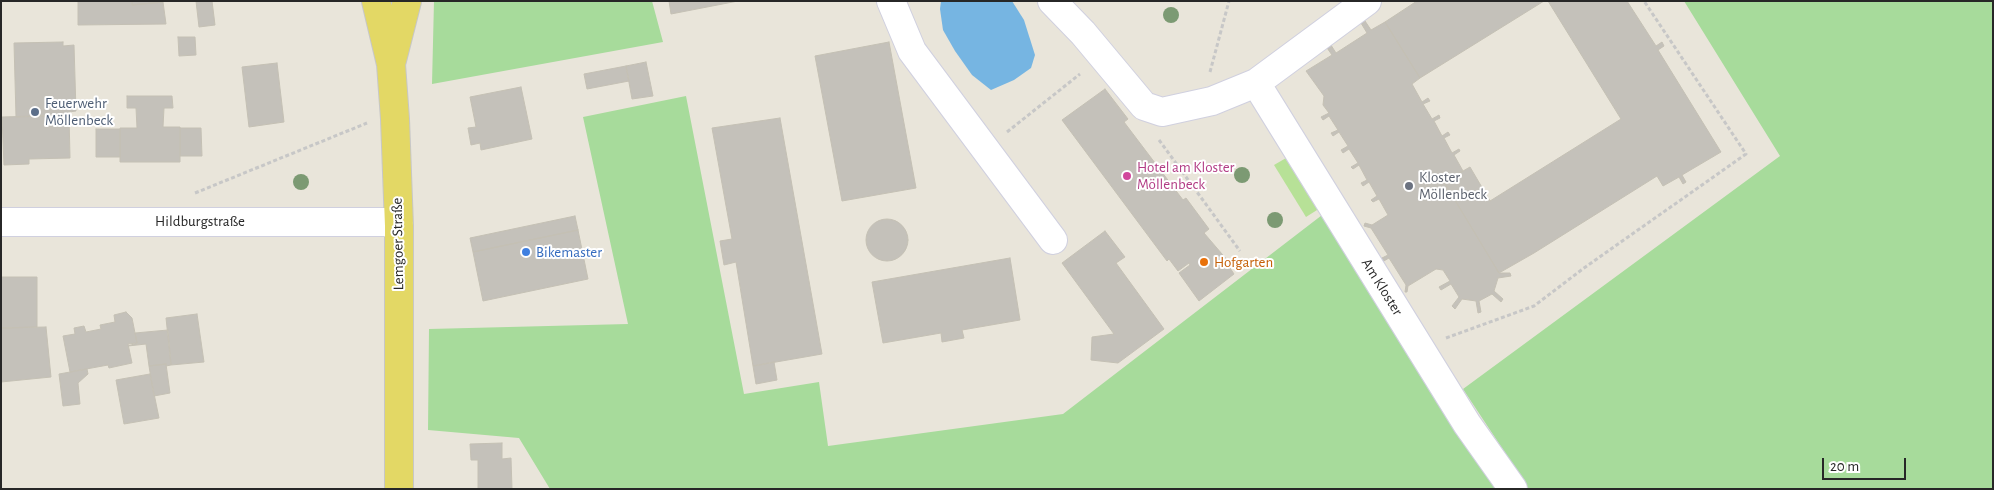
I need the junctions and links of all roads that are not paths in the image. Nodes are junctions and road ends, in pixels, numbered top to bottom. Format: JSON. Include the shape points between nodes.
{"nodes":[{"id":1,"x":376,"y":1,"type":"edge"},
{"id":2,"x":407,"y":1,"type":"edge"},
{"id":3,"x":891,"y":1,"type":"edge"},
{"id":4,"x":1052,"y":1,"type":"edge"},
{"id":5,"x":1368,"y":1,"type":"edge"},
{"id":6,"x":391,"y":64,"type":"junction"},
{"id":7,"x":1256,"y":83,"type":"junction"},
{"id":8,"x":1,"y":222,"type":"edge"},
{"id":9,"x":399,"y":226,"type":"junction"},
{"id":10,"x":1053,"y":240,"type":"dead end"},
{"id":11,"x":399,"y":489,"type":"edge"},
{"id":12,"x":1513,"y":489,"type":"edge"}],
"edges":[{"from":1,"to":6,"type":"main road","name":"Lemgoer Straße"},
{"from":2,"to":6,"type":"main road"},
{"from":3,"to":10,"type":"street","via":[[912,51]]},
{"from":4,"to":7,"type":"street","via":[[1144,106],[1162,112],[1212,101]]},
{"from":5,"to":7,"type":"street"},
{"from":6,"to":9,"type":"main road","name":"Lemgoer Straße"},
{"from":7,"to":12,"type":"street","name":"Am Kloster","via":[[1467,424]]},
{"from":8,"to":9,"type":"street","name":"Hildburgstraße","via":[[386,222]]},
{"from":9,"to":11,"type":"main road","name":"Lemgoer Straße"}]}
